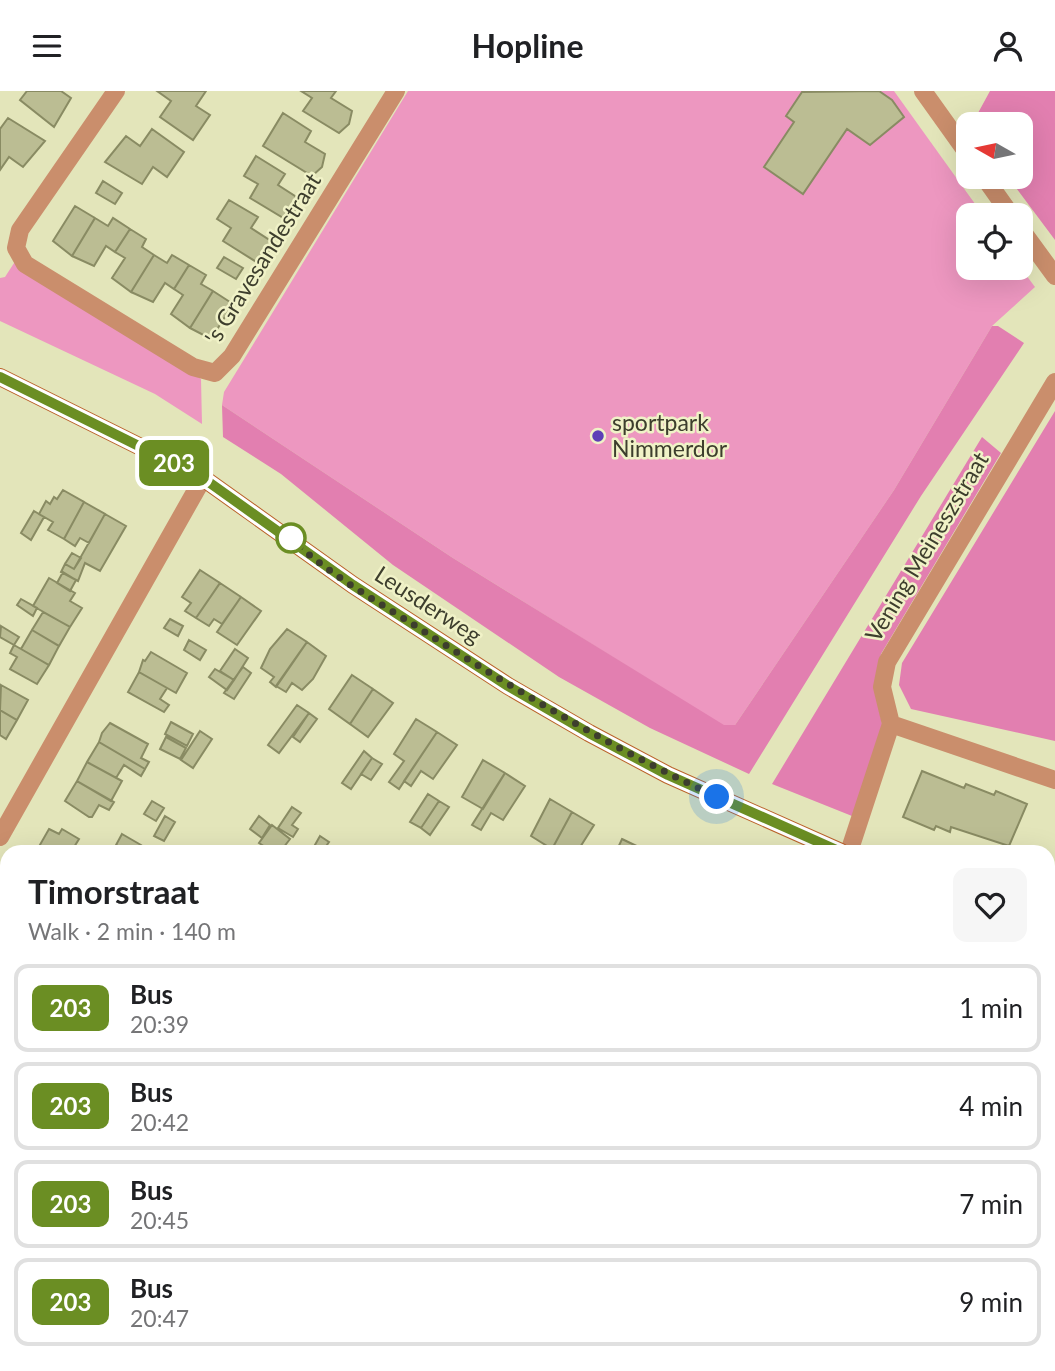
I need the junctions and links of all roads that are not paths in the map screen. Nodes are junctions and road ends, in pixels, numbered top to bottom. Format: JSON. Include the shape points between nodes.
{"nodes":[{"id":1,"x":116,"y":91,"type":"edge"},
{"id":2,"x":396,"y":91,"type":"edge"},
{"id":3,"x":923,"y":91,"type":"edge"},
{"id":4,"x":956,"y":137,"type":"edge"},
{"id":5,"x":1033,"y":246,"type":"edge"},
{"id":6,"x":1055,"y":277,"type":"edge"},
{"id":7,"x":0,"y":377,"type":"edge"},
{"id":8,"x":1055,"y":382,"type":"edge"},
{"id":9,"x":203,"y":478,"type":"junction"},
{"id":10,"x":891,"y":724,"type":"junction"},
{"id":11,"x":1055,"y":780,"type":"edge"},
{"id":12,"x":0,"y":837,"type":"edge"},
{"id":13,"x":825,"y":845,"type":"edge"},
{"id":14,"x":852,"y":845,"type":"edge"}],
"edges":[{"from":1,"to":2,"type":"street","name":"'s Gravesandestraat","via":[[20,230],[16,248],[25,264],[193,367],[215,373],[232,356]]},
{"from":3,"to":4,"type":"street"},
{"from":5,"to":6,"type":"street"},
{"from":7,"to":9,"type":"street","name":"Leusderweg"},
{"from":8,"to":10,"type":"street","name":"Vening Meineszstraat","via":[[887,662],[882,687]]},
{"from":9,"to":12,"type":"street"},
{"from":9,"to":13,"type":"street","name":"Leusderweg","via":[[353,585],[520,693],[668,775]]},
{"from":10,"to":11,"type":"street"},
{"from":10,"to":14,"type":"street"}]}
